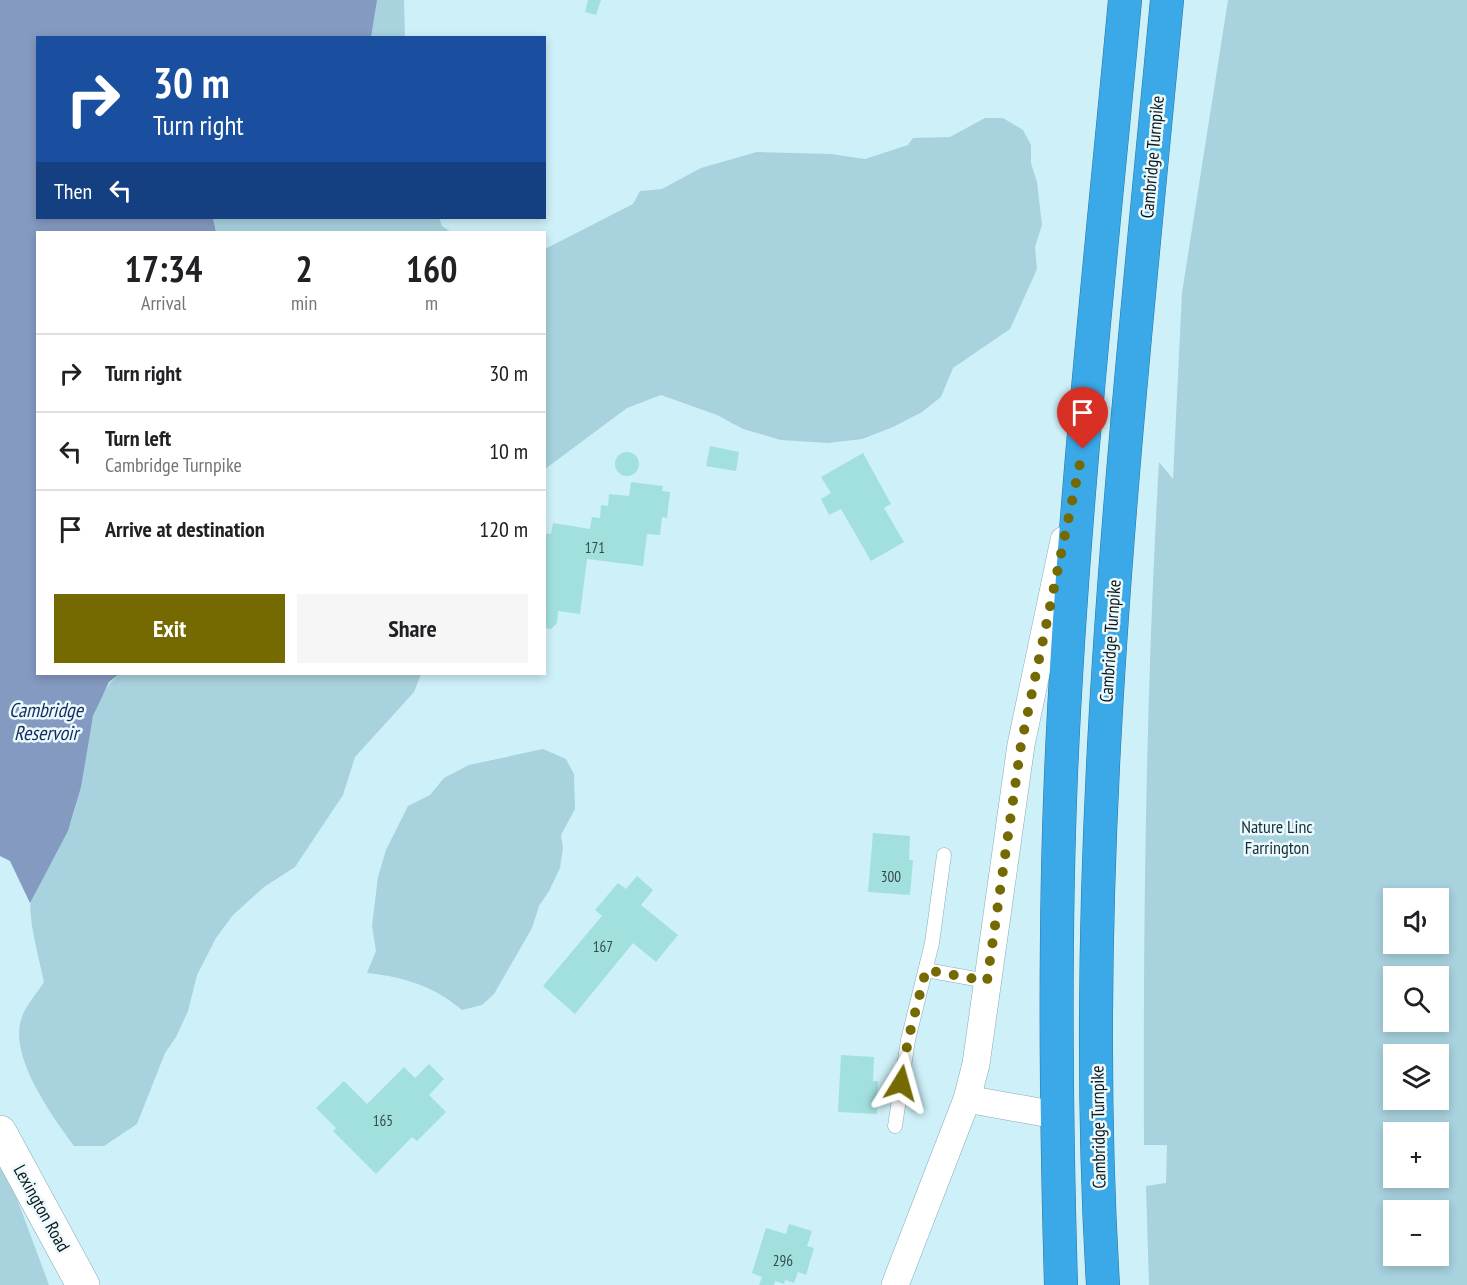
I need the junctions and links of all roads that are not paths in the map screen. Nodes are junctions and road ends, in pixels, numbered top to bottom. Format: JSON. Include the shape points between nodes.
{"nodes":[{"id":1,"x":1125,"y":0,"type":"edge"},
{"id":2,"x":1167,"y":0,"type":"edge"},
{"id":3,"x":1083,"y":449,"type":"junction"},
{"id":4,"x":944,"y":855,"type":"dead end"},
{"id":5,"x":926,"y":970,"type":"junction"},
{"id":6,"x":987,"y":981,"type":"junction"},
{"id":7,"x":967,"y":1099,"type":"junction"},
{"id":8,"x":1056,"y":1115,"type":"junction"},
{"id":9,"x":895,"y":1126,"type":"dead end"},
{"id":10,"x":0,"y":1132,"type":"edge"},
{"id":11,"x":83,"y":1285,"type":"edge"},
{"id":12,"x":895,"y":1285,"type":"edge"},
{"id":13,"x":1061,"y":1285,"type":"edge"},
{"id":14,"x":1103,"y":1285,"type":"edge"}],
"edges":[{"from":1,"to":3,"type":"highway"},
{"from":2,"to":14,"type":"highway","name":"Cambridge Turnpike","via":[[1114,573],[1105,711],[1097,1000]]},
{"from":3,"to":6,"type":"street","via":[[1021,745]]},
{"from":3,"to":8,"type":"highway","via":[[1061,770]]},
{"from":4,"to":5,"type":"lane"},
{"from":5,"to":6,"type":"lane"},
{"from":5,"to":9,"type":"lane","via":[[908,1040]]},
{"from":6,"to":7,"type":"street","via":[[976,1064]]},
{"from":7,"to":8,"type":"street"},
{"from":7,"to":12,"type":"street"},
{"from":8,"to":13,"type":"highway"},
{"from":10,"to":11,"type":"street","name":"Lexington Road"}]}
